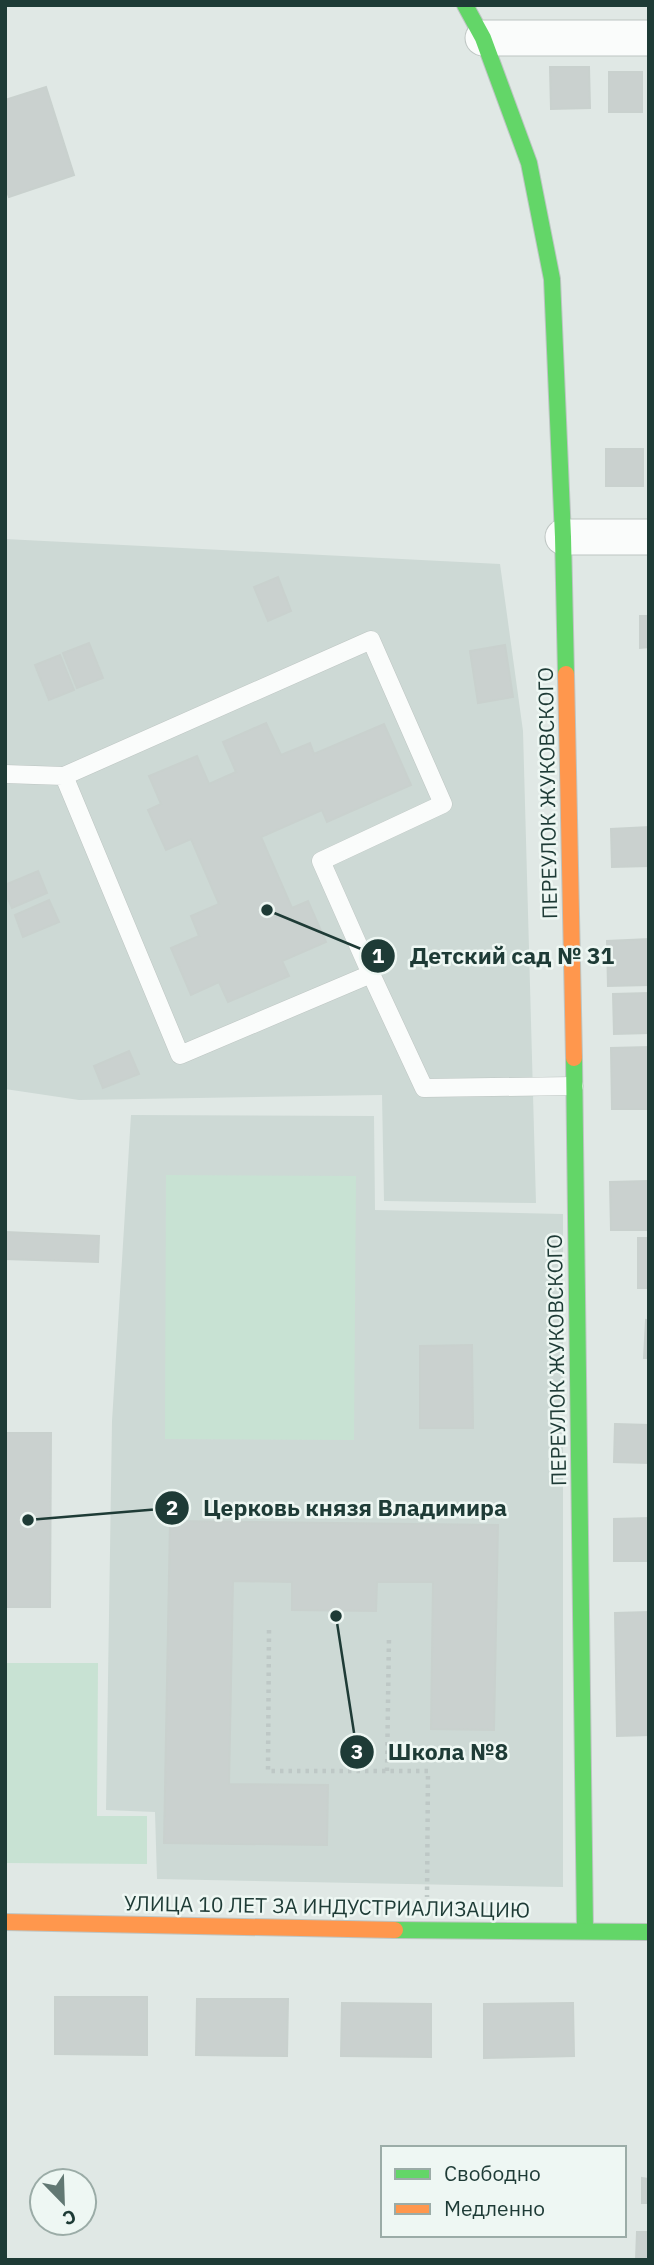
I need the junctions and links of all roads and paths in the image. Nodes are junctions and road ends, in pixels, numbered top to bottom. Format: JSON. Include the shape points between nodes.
{"nodes":[{"id":1,"x":465,"y":5,"type":"edge"},
{"id":2,"x":483,"y":38,"type":"junction"},
{"id":3,"x":649,"y":38,"type":"edge"},
{"id":4,"x":563,"y":537,"type":"junction"},
{"id":5,"x":649,"y":537,"type":"edge"},
{"id":6,"x":5,"y":774,"type":"edge"},
{"id":7,"x":64,"y":776,"type":"junction"},
{"id":8,"x":371,"y":974,"type":"junction"},
{"id":9,"x":574,"y":1086,"type":"junction"},
{"id":10,"x":269,"y":1630,"type":"dead end"},
{"id":11,"x":389,"y":1636,"type":"dead end"},
{"id":12,"x":387,"y":1771,"type":"junction"},
{"id":13,"x":5,"y":1922,"type":"edge"},
{"id":14,"x":427,"y":1931,"type":"junction"},
{"id":15,"x":585,"y":1931,"type":"junction"},
{"id":16,"x":649,"y":1931,"type":"edge"}],
"edges":[{"from":1,"to":2,"type":"street","name":"ПЕРЕУЛОК ЖУКОВСКОГО"},
{"from":2,"to":3,"type":"street"},
{"from":2,"to":4,"type":"street","name":"ПЕРЕУЛОК ЖУКОВСКОГО","via":[[529,163],[552,279]]},
{"from":4,"to":5,"type":"street"},
{"from":4,"to":9,"type":"street","name":"ПЕРЕУЛОК ЖУКОВСКОГО"},
{"from":6,"to":7,"type":"lane"},
{"from":7,"to":8,"type":"lane","via":[[180,1055]]},
{"from":7,"to":8,"type":"lane","via":[[372,640],[443,804],[321,861]]},
{"from":8,"to":9,"type":"lane","via":[[424,1088]]},
{"from":9,"to":15,"type":"street","name":"ПЕРЕУЛОК ЖУКОВСКОГО"},
{"from":10,"to":12,"type":"path","via":[[268,1771]]},
{"from":11,"to":12,"type":"path"},
{"from":12,"to":14,"type":"path","via":[[428,1771]]},
{"from":13,"to":14,"type":"street","name":"УЛИЦА 10 ЛЕТ ЗА ИНДУСТРИАЛИЗАЦИЮ"},
{"from":14,"to":15,"type":"street","name":"УЛИЦА 10 ЛЕТ ЗА ИНДУСТРИАЛИЗАЦИЮ"},
{"from":15,"to":16,"type":"street","name":"УЛИЦА 10 ЛЕТ ЗА ИНДУСТРИАЛИЗАЦИЮ"}]}
